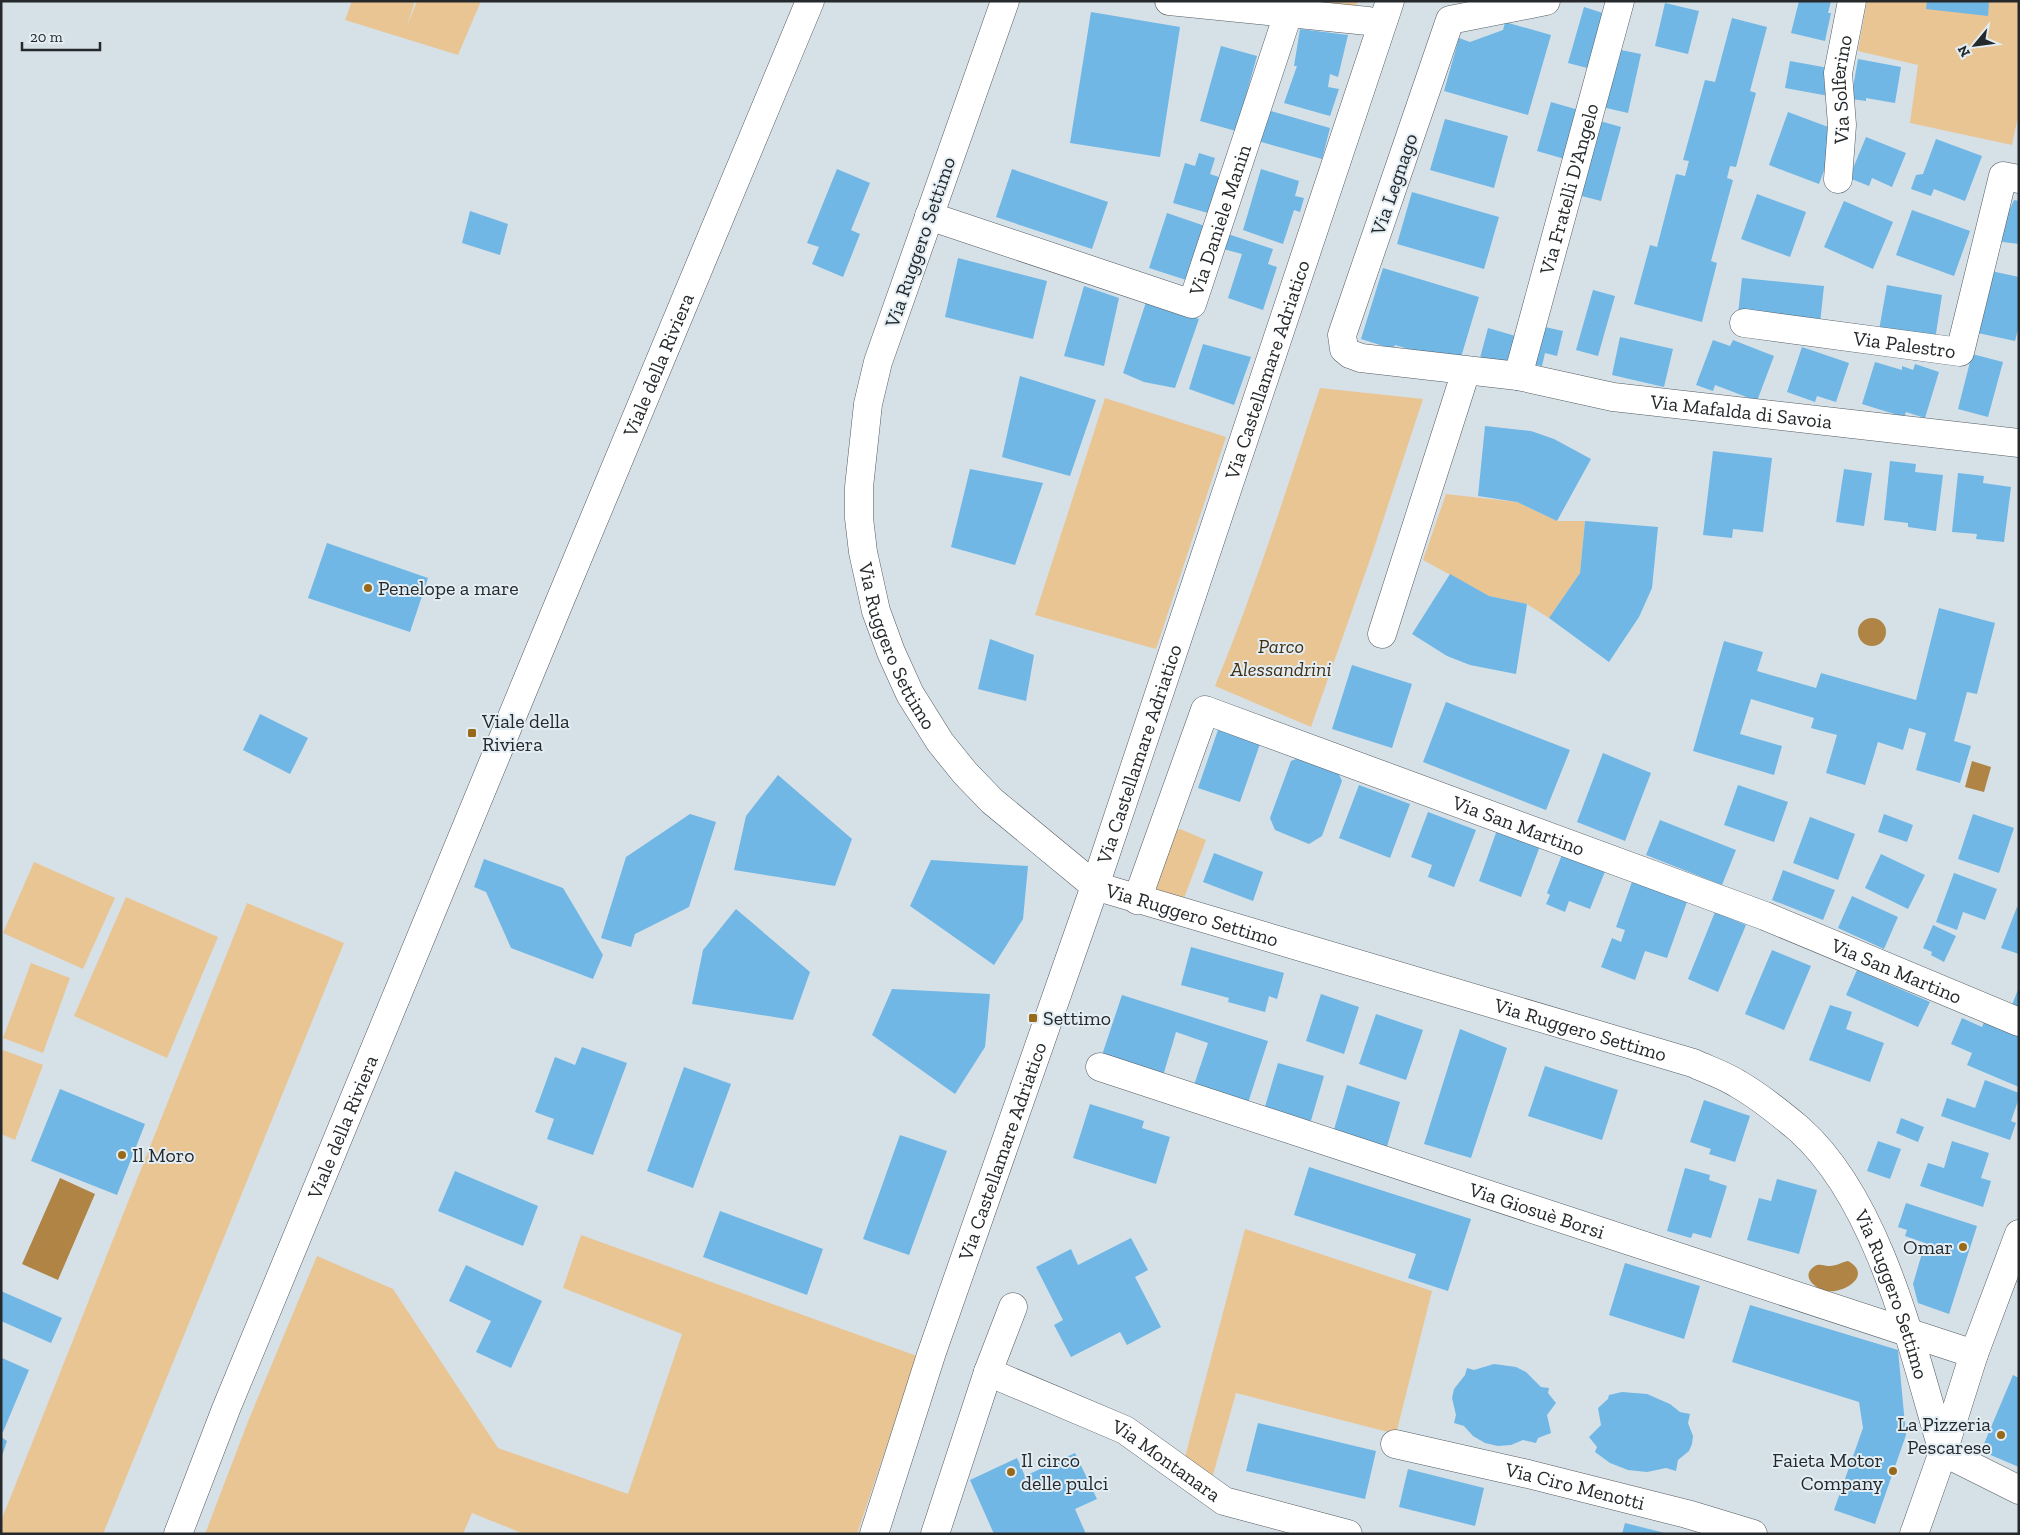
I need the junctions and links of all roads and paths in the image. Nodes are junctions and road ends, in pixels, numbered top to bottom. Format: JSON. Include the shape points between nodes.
{"nodes":[{"id":1,"x":810,"y":1,"type":"edge"},
{"id":2,"x":1005,"y":1,"type":"edge"},
{"id":3,"x":1169,"y":1,"type":"edge"},
{"id":4,"x":1390,"y":1,"type":"edge"},
{"id":5,"x":1546,"y":1,"type":"edge"},
{"id":6,"x":1620,"y":1,"type":"edge"},
{"id":7,"x":1852,"y":1,"type":"edge"},
{"id":8,"x":1288,"y":14,"type":"junction"},
{"id":9,"x":1368,"y":22,"type":"dead end"},
{"id":10,"x":1838,"y":179,"type":"dead end"},
{"id":11,"x":2019,"y":179,"type":"edge"},
{"id":12,"x":929,"y":216,"type":"junction"},
{"id":13,"x":1744,"y":323,"type":"dead end"},
{"id":14,"x":1344,"y":349,"type":"joint"},
{"id":15,"x":1466,"y":371,"type":"junction"},
{"id":16,"x":1518,"y":376,"type":"junction"},
{"id":17,"x":2019,"y":443,"type":"edge"},
{"id":18,"x":1382,"y":634,"type":"dead end"},
{"id":19,"x":1095,"y":886,"type":"junction"},
{"id":20,"x":1137,"y":900,"type":"junction"},
{"id":21,"x":2019,"y":1022,"type":"edge"},
{"id":22,"x":1100,"y":1067,"type":"dead end"},
{"id":23,"x":2019,"y":1234,"type":"edge"},
{"id":24,"x":2011,"y":1282,"type":"edge"},
{"id":25,"x":1013,"y":1307,"type":"dead end"},
{"id":26,"x":1907,"y":1331,"type":"junction"},
{"id":27,"x":1974,"y":1354,"type":"junction"},
{"id":28,"x":988,"y":1372,"type":"junction"},
{"id":29,"x":1395,"y":1444,"type":"dead end"},
{"id":30,"x":1943,"y":1452,"type":"junction"},
{"id":31,"x":2019,"y":1490,"type":"edge"},
{"id":32,"x":178,"y":1534,"type":"edge"},
{"id":33,"x":874,"y":1534,"type":"edge"},
{"id":34,"x":935,"y":1534,"type":"edge"},
{"id":35,"x":1348,"y":1534,"type":"edge"},
{"id":36,"x":1753,"y":1534,"type":"edge"},
{"id":37,"x":1914,"y":1534,"type":"edge"}],
"edges":[{"from":1,"to":32,"type":"street","name":"Viale della Riviera","via":[[237,1382]]},
{"from":2,"to":12,"type":"street","name":"Via Ruggero Settimo"},
{"from":3,"to":8,"type":"street"},
{"from":4,"to":19,"type":"street","name":"Via Castellamare Adriatico"},
{"from":5,"to":14,"type":"street","name":"Via Legnago","via":[[1450,20],[1342,335]]},
{"from":6,"to":16,"type":"street","name":"Via Fratelli D'Angelo"},
{"from":7,"to":10,"type":"street","name":"Via Solferino","via":[[1838,73],[1842,125]]},
{"from":8,"to":9,"type":"street"},
{"from":8,"to":12,"type":"street","name":"Via Daniele Manin","via":[[1192,304]]},
{"from":11,"to":13,"type":"street","name":"Via Palestro","via":[[2004,176],[1960,352]]},
{"from":12,"to":19,"type":"street","name":"Via Ruggero Settimo","via":[[878,362],[868,404],[859,518],[876,611],[910,694],[940,742],[992,801]]},
{"from":14,"to":15,"type":"street","name":"Via Mafalda di Savoia","via":[[1362,358]]},
{"from":15,"to":16,"type":"street","name":"Via Mafalda di Savoia"},
{"from":15,"to":18,"type":"street"},
{"from":16,"to":17,"type":"street","name":"Via Mafalda di Savoia","via":[[1613,397]]},
{"from":19,"to":20,"type":"street","name":"Via Ruggero Settimo"},
{"from":19,"to":33,"type":"street","name":"Via Castellamare Adriatico","via":[[931,1355]]},
{"from":20,"to":21,"type":"street","name":"Via San Martino","via":[[1205,710],[1765,916]]},
{"from":20,"to":26,"type":"street","name":"Via Ruggero Settimo","via":[[1693,1063],[1736,1083],[1799,1129],[1823,1155],[1848,1191],[1870,1232]]},
{"from":22,"to":26,"type":"street","name":"Via Giosuè Borsi"},
{"from":23,"to":24,"type":"street"},
{"from":24,"to":27,"type":"street"},
{"from":25,"to":28,"type":"street"},
{"from":26,"to":27,"type":"street","name":"Via Giosuè Borsi"},
{"from":26,"to":30,"type":"street","name":"Via Ruggero Settimo"},
{"from":27,"to":30,"type":"street"},
{"from":28,"to":34,"type":"street"},
{"from":28,"to":35,"type":"street","name":"Via Montanara","via":[[1125,1430],[1224,1501]]},
{"from":29,"to":36,"type":"street","name":"Via Ciro Menotti","via":[[1528,1474]]},
{"from":30,"to":31,"type":"street"},
{"from":30,"to":37,"type":"street"}]}
